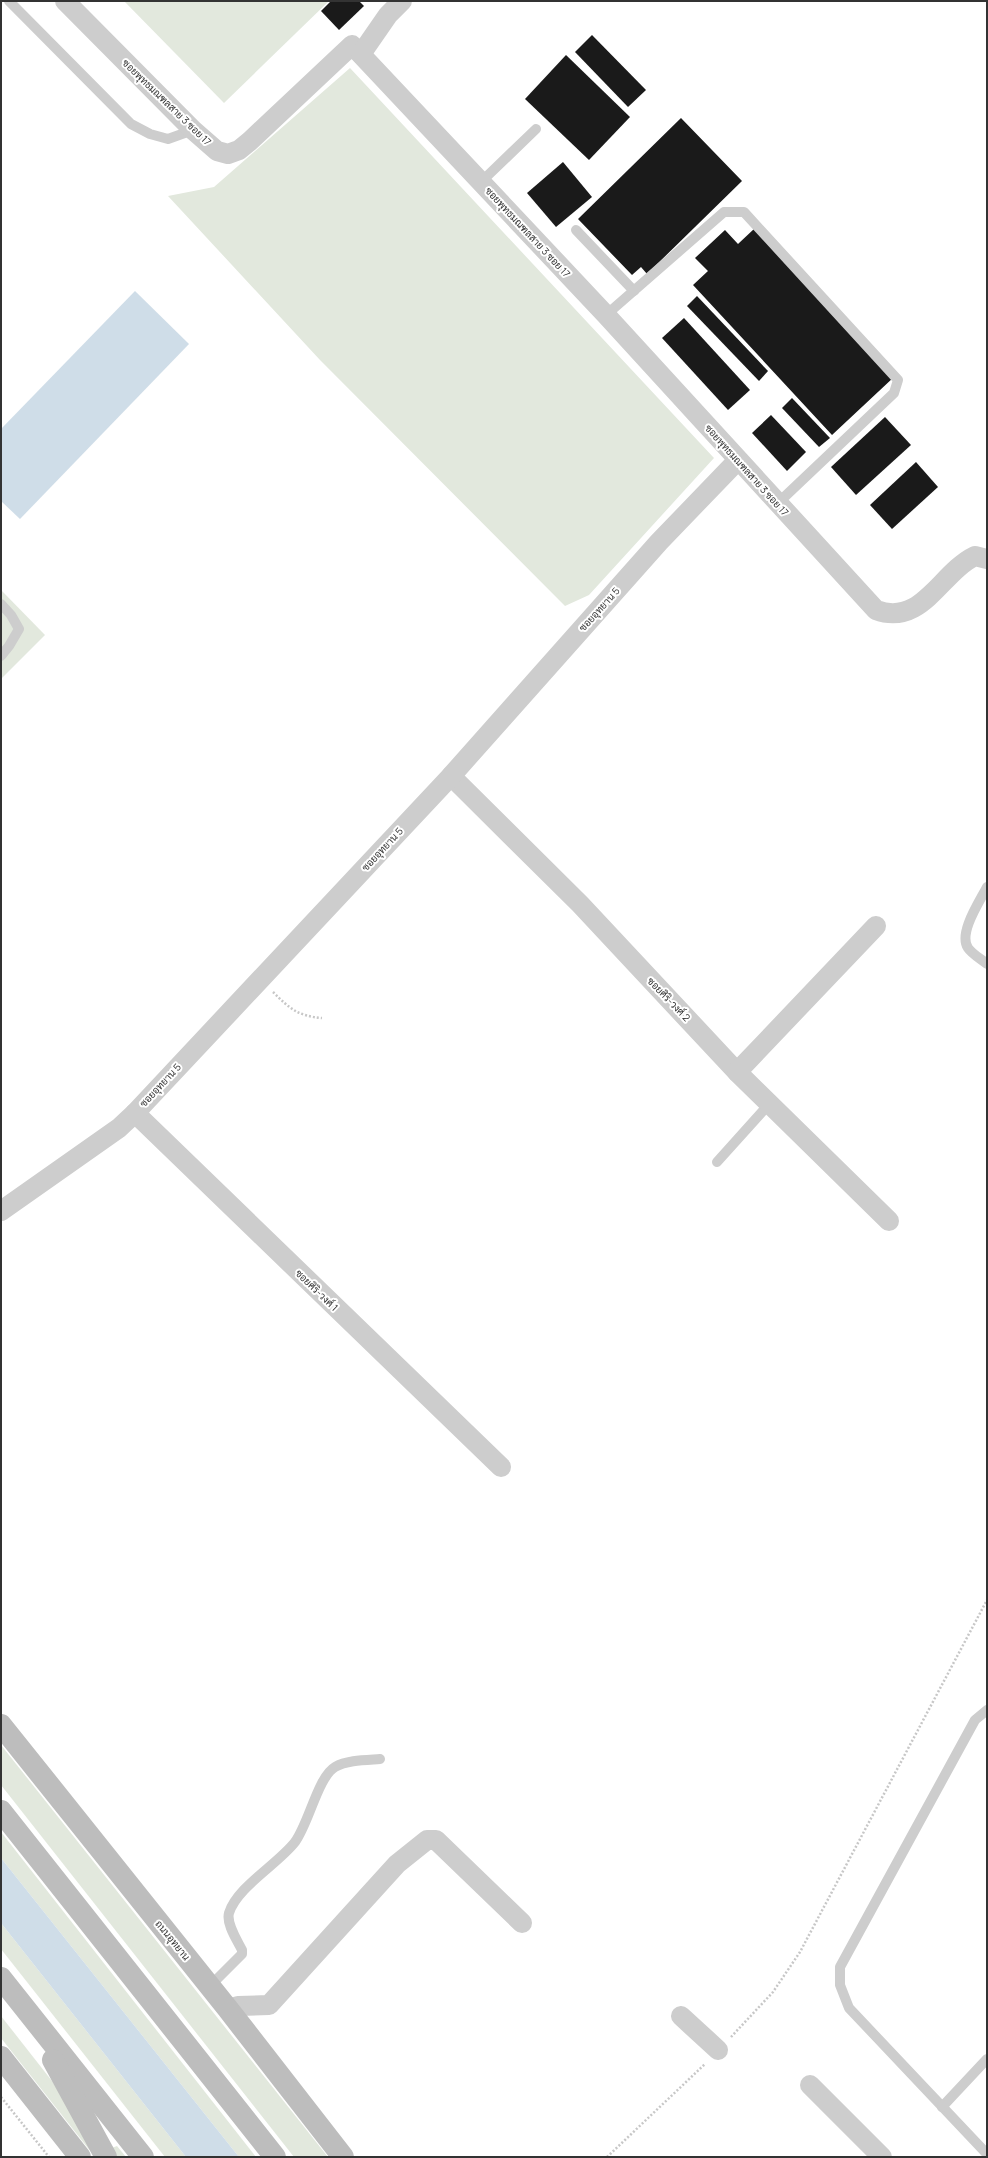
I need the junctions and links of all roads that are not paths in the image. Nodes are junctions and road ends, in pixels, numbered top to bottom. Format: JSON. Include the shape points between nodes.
{"nodes":[{"id":1,"x":9,"y":1,"type":"edge"},
{"id":2,"x":65,"y":1,"type":"edge"},
{"id":3,"x":402,"y":1,"type":"edge"},
{"id":4,"x":361,"y":54,"type":"junction"},
{"id":5,"x":536,"y":129,"type":"dead end"},
{"id":6,"x":193,"y":130,"type":"junction"},
{"id":7,"x":481,"y":182,"type":"junction"},
{"id":8,"x":576,"y":230,"type":"dead end"},
{"id":9,"x":634,"y":291,"type":"junction"},
{"id":10,"x":606,"y":315,"type":"junction"},
{"id":11,"x":738,"y":460,"type":"junction"},
{"id":12,"x":778,"y":503,"type":"junction"},
{"id":13,"x":987,"y":559,"type":"edge"},
{"id":14,"x":1,"y":604,"type":"edge"},
{"id":15,"x":1,"y":656,"type":"edge"},
{"id":16,"x":451,"y":776,"type":"junction"},
{"id":17,"x":987,"y":887,"type":"edge"},
{"id":18,"x":876,"y":926,"type":"dead end"},
{"id":19,"x":987,"y":964,"type":"edge"},
{"id":20,"x":737,"y":1072,"type":"junction"},
{"id":21,"x":770,"y":1104,"type":"junction"},
{"id":22,"x":134,"y":1113,"type":"junction"},
{"id":23,"x":717,"y":1162,"type":"dead end"},
{"id":24,"x":1,"y":1211,"type":"edge"},
{"id":25,"x":889,"y":1221,"type":"dead end"},
{"id":26,"x":501,"y":1467,"type":"dead end"},
{"id":27,"x":987,"y":1710,"type":"edge"},
{"id":28,"x":1,"y":1725,"type":"edge"},
{"id":29,"x":380,"y":1759,"type":"dead end"},
{"id":30,"x":1,"y":1811,"type":"edge"},
{"id":31,"x":522,"y":1923,"type":"dead end"},
{"id":32,"x":1,"y":1978,"type":"edge"},
{"id":33,"x":210,"y":1986,"type":"junction"},
{"id":34,"x":24,"y":2007,"type":"junction"},
{"id":35,"x":228,"y":2009,"type":"junction"},
{"id":36,"x":681,"y":2016,"type":"dead end"},
{"id":37,"x":718,"y":2050,"type":"road end"},
{"id":38,"x":1,"y":2057,"type":"edge"},
{"id":39,"x":987,"y":2058,"type":"edge"},
{"id":40,"x":810,"y":2084,"type":"dead end"},
{"id":41,"x":942,"y":2107,"type":"junction"},
{"id":42,"x":987,"y":2154,"type":"edge"},
{"id":43,"x":80,"y":2157,"type":"edge"},
{"id":44,"x":106,"y":2157,"type":"edge"},
{"id":45,"x":143,"y":2157,"type":"edge"},
{"id":46,"x":275,"y":2157,"type":"edge"},
{"id":47,"x":343,"y":2157,"type":"edge"},
{"id":48,"x":882,"y":2157,"type":"edge"}],
"edges":[{"from":1,"to":6,"type":"lane","via":[[131,124],[150,134],[168,139]]},
{"from":2,"to":6,"type":"street","name":"ซอยพุทธมณฑลสาย 3 ซอย 17"},
{"from":3,"to":4,"type":"street","via":[[388,15]]},
{"from":4,"to":6,"type":"street","name":"ซอยพุทธมณฑลสาย 3 ซอย 17","via":[[352,45],[239,150],[228,154],[217,150]]},
{"from":4,"to":7,"type":"street","name":"ซอยพุทธมณฑลสาย 3 ซอย 17"},
{"from":5,"to":7,"type":"lane"},
{"from":7,"to":10,"type":"street","name":"ซอยพุทธมณฑลสาย 3 ซอย 17"},
{"from":8,"to":9,"type":"lane"},
{"from":9,"to":10,"type":"lane"},
{"from":9,"to":12,"type":"lane","via":[[724,212],[744,212],[898,380],[894,393]]},
{"from":10,"to":11,"type":"street","name":"ซอยพุทธมณฑลสาย 3 ซอย 17"},
{"from":11,"to":12,"type":"street","name":"ซอยพุทธมณฑลสาย 3 ซอย 17"},
{"from":11,"to":16,"type":"street","name":"ซอยอุทยาน 5","via":[[659,542]]},
{"from":12,"to":13,"type":"street","name":"ซอยพุทธมณฑลสาย 3 ซอย 17","via":[[876,610],[889,615],[902,614],[918,606],[965,561],[975,556]]},
{"from":14,"to":15,"type":"lane","via":[[19,629]]},
{"from":16,"to":20,"type":"street","name":"ซอยศิริ-วงศ์ 2","via":[[580,904]]},
{"from":16,"to":22,"type":"street","name":"ซอยอุทยาน 5"},
{"from":17,"to":19,"type":"lane","via":[[966,930],[965,939],[968,948]]},
{"from":18,"to":20,"type":"street"},
{"from":20,"to":21,"type":"street","name":"ซอยศิริ-วงศ์ 2"},
{"from":21,"to":23,"type":"lane"},
{"from":21,"to":25,"type":"street","name":"ซอยศิริ-วงศ์ 2"},
{"from":22,"to":24,"type":"street","name":"ซอยอุทยาน 5","via":[[119,1128]]},
{"from":22,"to":26,"type":"street","name":"ซอยศิริ-วงศ์ 1"},
{"from":27,"to":41,"type":"lane","via":[[975,1720],[840,1967],[840,1985],[849,2008]]},
{"from":28,"to":33,"type":"main road","name":"ถนนอุทยาน"},
{"from":29,"to":33,"type":"lane","via":[[342,1764],[328,1773],[295,1842],[257,1877],[232,1906],[228,1915],[229,1924],[242,1954]]},
{"from":30,"to":46,"type":"main road"},
{"from":31,"to":35,"type":"street","via":[[436,1840],[427,1840],[397,1864],[269,2005],[238,2006]]},
{"from":32,"to":34,"type":"main road"},
{"from":33,"to":35,"type":"main road","name":"ถนนอุทยาน"},
{"from":34,"to":44,"type":"main road"},
{"from":34,"to":45,"type":"main road"},
{"from":35,"to":47,"type":"main road","name":"ถนนอุทยาน"},
{"from":36,"to":37,"type":"street"},
{"from":38,"to":43,"type":"main road"},
{"from":39,"to":41,"type":"lane"},
{"from":40,"to":48,"type":"street"},
{"from":41,"to":42,"type":"lane"}]}
